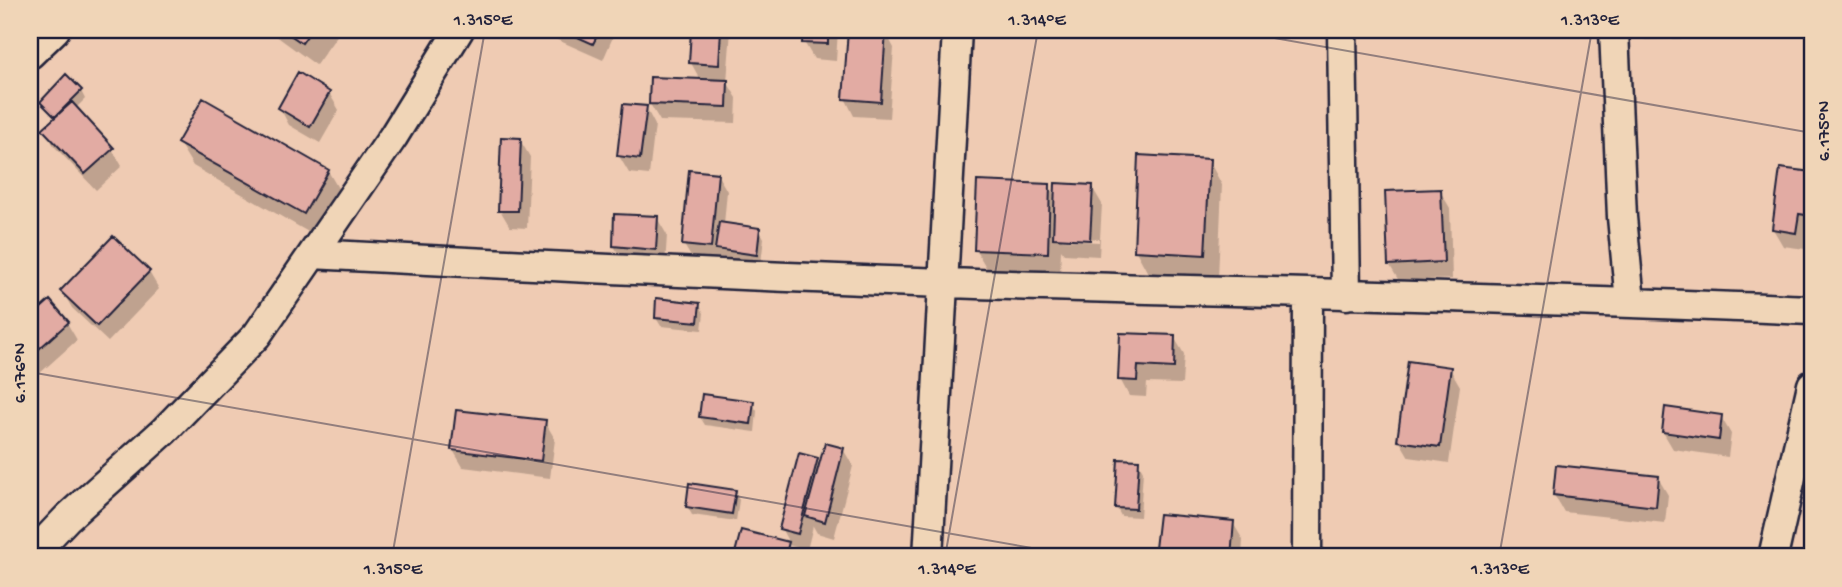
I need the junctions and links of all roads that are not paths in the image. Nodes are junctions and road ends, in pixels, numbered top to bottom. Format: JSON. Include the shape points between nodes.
{"nodes":[{"id":1,"x":55,"y":30,"type":"edge"},
{"id":2,"x":459,"y":30,"type":"edge"},
{"id":3,"x":957,"y":30,"type":"edge"},
{"id":4,"x":1342,"y":30,"type":"edge"},
{"id":5,"x":1614,"y":30,"type":"edge"},
{"id":6,"x":30,"y":54,"type":"edge"},
{"id":7,"x":313,"y":254,"type":"junction"},
{"id":8,"x":943,"y":283,"type":"junction"},
{"id":9,"x":1308,"y":294,"type":"junction"},
{"id":10,"x":1346,"y":295,"type":"junction"},
{"id":11,"x":1630,"y":302,"type":"junction"},
{"id":12,"x":1812,"y":310,"type":"edge"},
{"id":13,"x":1812,"y":385,"type":"edge"},
{"id":14,"x":30,"y":557,"type":"edge"},
{"id":15,"x":929,"y":557,"type":"edge"},
{"id":16,"x":1307,"y":557,"type":"edge"},
{"id":17,"x":1773,"y":557,"type":"edge"}],
"edges":[{"from":1,"to":6,"type":"street"},
{"from":2,"to":7,"type":"street"},
{"from":3,"to":8,"type":"street"},
{"from":4,"to":10,"type":"street"},
{"from":5,"to":11,"type":"street"},
{"from":7,"to":8,"type":"street"},
{"from":7,"to":14,"type":"street","via":[[257,335],[164,431]]},
{"from":8,"to":9,"type":"street"},
{"from":8,"to":15,"type":"street"},
{"from":9,"to":10,"type":"street"},
{"from":9,"to":16,"type":"street"},
{"from":10,"to":11,"type":"street"},
{"from":11,"to":12,"type":"street"},
{"from":13,"to":17,"type":"street"}]}
